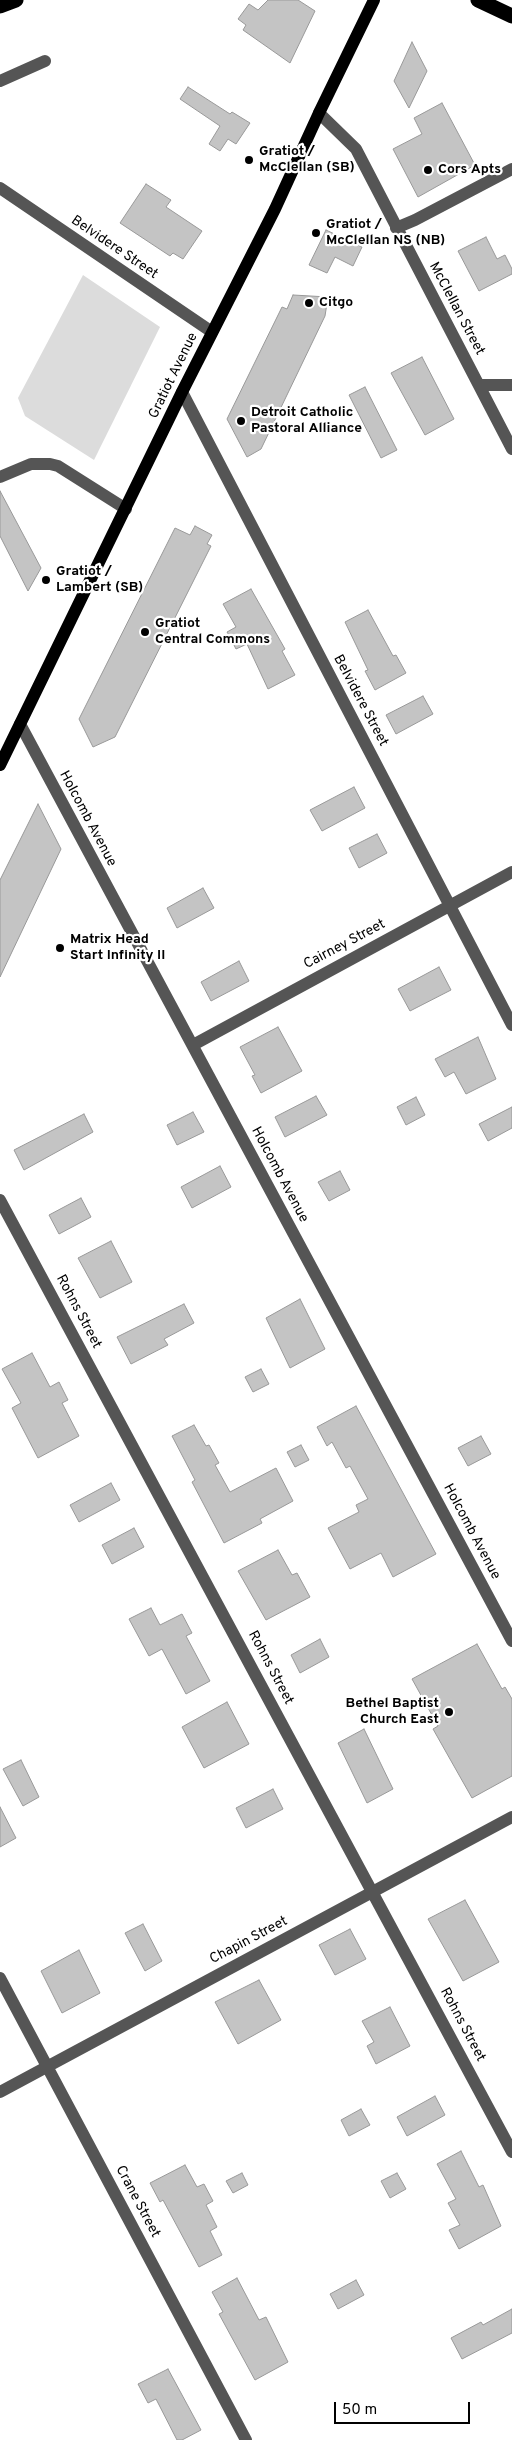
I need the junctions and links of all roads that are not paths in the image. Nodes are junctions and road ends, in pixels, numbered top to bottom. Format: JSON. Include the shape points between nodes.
{"nodes":[{"id":1,"x":16,"y":0,"type":"edge"},
{"id":2,"x":374,"y":0,"type":"edge"},
{"id":3,"x":478,"y":0,"type":"edge"},
{"id":4,"x":0,"y":6,"type":"edge"},
{"id":5,"x":512,"y":16,"type":"edge"},
{"id":6,"x":45,"y":61,"type":"dead end"},
{"id":7,"x":0,"y":81,"type":"edge"},
{"id":8,"x":319,"y":113,"type":"junction"},
{"id":9,"x":512,"y":169,"type":"edge"},
{"id":10,"x":0,"y":188,"type":"edge"},
{"id":11,"x":396,"y":228,"type":"junction"},
{"id":12,"x":212,"y":332,"type":"junction"},
{"id":13,"x":478,"y":385,"type":"junction"},
{"id":14,"x":512,"y":385,"type":"edge"},
{"id":15,"x":182,"y":392,"type":"junction"},
{"id":16,"x":512,"y":449,"type":"edge"},
{"id":17,"x":0,"y":477,"type":"edge"},
{"id":18,"x":126,"y":509,"type":"junction"},
{"id":19,"x":20,"y":724,"type":"junction"},
{"id":20,"x":0,"y":764,"type":"edge"},
{"id":21,"x":512,"y":872,"type":"edge"},
{"id":22,"x":450,"y":906,"type":"junction"},
{"id":23,"x":512,"y":1025,"type":"edge"},
{"id":24,"x":192,"y":1045,"type":"junction"},
{"id":25,"x":0,"y":1200,"type":"edge"},
{"id":26,"x":512,"y":1641,"type":"edge"},
{"id":27,"x":512,"y":1817,"type":"edge"},
{"id":28,"x":373,"y":1890,"type":"junction"},
{"id":29,"x":0,"y":1978,"type":"edge"},
{"id":30,"x":48,"y":2066,"type":"junction"},
{"id":31,"x":0,"y":2092,"type":"edge"},
{"id":32,"x":512,"y":2152,"type":"edge"},
{"id":33,"x":246,"y":2440,"type":"edge"}],
"edges":[{"from":1,"to":4,"type":"highway"},
{"from":2,"to":8,"type":"main road","name":"Gratiot Avenue"},
{"from":3,"to":5,"type":"highway"},
{"from":6,"to":7,"type":"street"},
{"from":8,"to":11,"type":"street","name":"McClellan Street","via":[[356,149]]},
{"from":8,"to":12,"type":"main road","name":"Gratiot Avenue","via":[[276,209]]},
{"from":9,"to":11,"type":"street"},
{"from":10,"to":12,"type":"street","name":"Belvidere Street"},
{"from":11,"to":13,"type":"street","name":"McClellan Street"},
{"from":12,"to":15,"type":"main road","name":"Gratiot Avenue"},
{"from":13,"to":14,"type":"street"},
{"from":13,"to":16,"type":"street","name":"McClellan Street"},
{"from":15,"to":18,"type":"main road","name":"Gratiot Avenue"},
{"from":15,"to":22,"type":"street","name":"Belvidere Street"},
{"from":17,"to":18,"type":"street","via":[[31,464],[58,466]]},
{"from":18,"to":19,"type":"main road","name":"Gratiot Avenue"},
{"from":19,"to":20,"type":"main road","name":"Gratiot Avenue"},
{"from":19,"to":24,"type":"street","name":"Holcomb Avenue"},
{"from":21,"to":22,"type":"street","name":"Cairney Street"},
{"from":22,"to":23,"type":"street","name":"Belvidere Street"},
{"from":22,"to":24,"type":"street","name":"Cairney Street"},
{"from":24,"to":26,"type":"street","name":"Holcomb Avenue"},
{"from":25,"to":28,"type":"street","name":"Rohns Street"},
{"from":27,"to":28,"type":"street","name":"Chapin Street"},
{"from":28,"to":30,"type":"street","name":"Chapin Street"},
{"from":28,"to":32,"type":"street","name":"Rohns Street"},
{"from":29,"to":30,"type":"street","name":"Crane Street"},
{"from":30,"to":31,"type":"street","name":"Chapin Street"},
{"from":30,"to":33,"type":"street","name":"Crane Street"}]}
